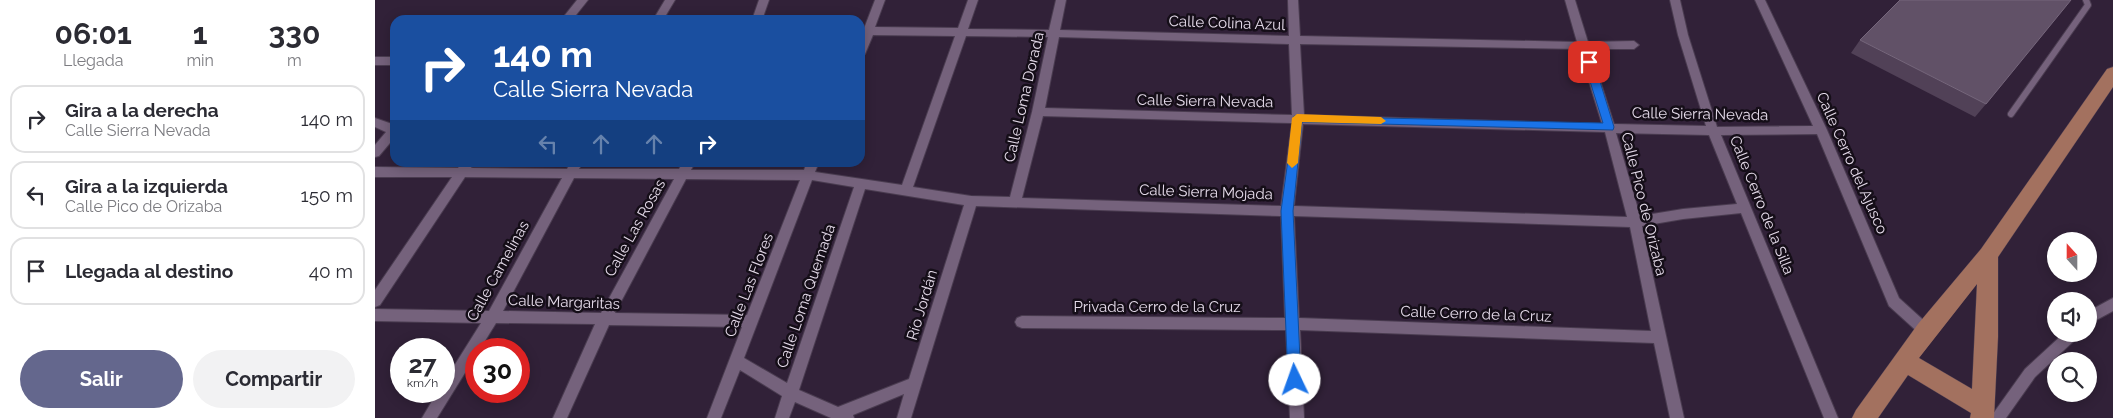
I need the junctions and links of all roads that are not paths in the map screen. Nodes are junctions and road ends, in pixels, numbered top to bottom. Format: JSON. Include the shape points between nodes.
{"nodes":[{"id":1,"x":583,"y":0,"type":"edge"},
{"id":2,"x":670,"y":0,"type":"edge"},
{"id":3,"x":764,"y":0,"type":"edge"},
{"id":4,"x":880,"y":0,"type":"edge"},
{"id":5,"x":973,"y":0,"type":"edge"},
{"id":6,"x":1061,"y":0,"type":"edge"},
{"id":7,"x":1293,"y":0,"type":"edge"},
{"id":8,"x":1570,"y":0,"type":"edge"},
{"id":9,"x":1675,"y":0,"type":"edge"},
{"id":10,"x":1760,"y":0,"type":"edge"},
{"id":11,"x":2086,"y":0,"type":"edge"},
{"id":12,"x":570,"y":15,"type":"edge"},
{"id":13,"x":661,"y":15,"type":"edge"},
{"id":14,"x":759,"y":15,"type":"edge"},
{"id":15,"x":869,"y":31,"type":"junction"},
{"id":16,"x":961,"y":31,"type":"junction"},
{"id":17,"x":1053,"y":33,"type":"junction"},
{"id":18,"x":1294,"y":40,"type":"junction"},
{"id":19,"x":865,"y":41,"type":"edge"},
{"id":20,"x":1634,"y":45,"type":"dead end"},
{"id":21,"x":1584,"y":46,"type":"junction"},
{"id":22,"x":375,"y":61,"type":"edge"},
{"id":23,"x":390,"y":61,"type":"edge"},
{"id":24,"x":2113,"y":73,"type":"edge"},
{"id":25,"x":1038,"y":112,"type":"junction"},
{"id":26,"x":2011,"y":114,"type":"dead end"},
{"id":27,"x":1297,"y":118,"type":"junction"},
{"id":28,"x":375,"y":122,"type":"edge"},
{"id":29,"x":1609,"y":127,"type":"junction"},
{"id":30,"x":390,"y":128,"type":"edge"},
{"id":31,"x":1713,"y":130,"type":"junction"},
{"id":32,"x":1821,"y":130,"type":"junction"},
{"id":33,"x":390,"y":135,"type":"edge"},
{"id":34,"x":375,"y":153,"type":"edge"},
{"id":35,"x":466,"y":167,"type":"edge"},
{"id":36,"x":574,"y":168,"type":"edge"},
{"id":37,"x":686,"y":169,"type":"edge"},
{"id":38,"x":810,"y":169,"type":"edge"},
{"id":39,"x":375,"y":172,"type":"edge"},
{"id":40,"x":861,"y":184,"type":"junction"},
{"id":41,"x":906,"y":190,"type":"junction"},
{"id":42,"x":971,"y":201,"type":"junction"},
{"id":43,"x":1015,"y":201,"type":"junction"},
{"id":44,"x":1745,"y":208,"type":"junction"},
{"id":45,"x":1287,"y":211,"type":"junction"},
{"id":46,"x":1635,"y":222,"type":"junction"},
{"id":47,"x":1988,"y":255,"type":"junction"},
{"id":48,"x":375,"y":301,"type":"edge"},
{"id":49,"x":2113,"y":304,"type":"edge"},
{"id":50,"x":2097,"y":313,"type":"edge"},
{"id":51,"x":375,"y":315,"type":"edge"},
{"id":52,"x":493,"y":316,"type":"junction"},
{"id":53,"x":604,"y":320,"type":"junction"},
{"id":54,"x":752,"y":321,"type":"junction"},
{"id":55,"x":1022,"y":322,"type":"dead end"},
{"id":56,"x":1292,"y":324,"type":"junction"},
{"id":57,"x":1926,"y":331,"type":"junction"},
{"id":58,"x":1658,"y":337,"type":"junction"},
{"id":59,"x":2063,"y":342,"type":"edge"},
{"id":60,"x":737,"y":361,"type":"junction"},
{"id":61,"x":1904,"y":361,"type":"junction"},
{"id":62,"x":915,"y":383,"type":"junction"},
{"id":63,"x":791,"y":392,"type":"junction"},
{"id":64,"x":1987,"y":414,"type":"edge"},
{"id":65,"x":842,"y":416,"type":"edge"},
{"id":66,"x":429,"y":418,"type":"edge"},
{"id":67,"x":560,"y":418,"type":"edge"},
{"id":68,"x":714,"y":418,"type":"edge"},
{"id":69,"x":782,"y":418,"type":"edge"},
{"id":70,"x":904,"y":418,"type":"edge"},
{"id":71,"x":1297,"y":418,"type":"edge"},
{"id":72,"x":1677,"y":418,"type":"edge"},
{"id":73,"x":1831,"y":418,"type":"edge"},
{"id":74,"x":1864,"y":418,"type":"edge"}],
"edges":[{"from":1,"to":12,"type":"street"},
{"from":2,"to":13,"type":"street"},
{"from":3,"to":14,"type":"street"},
{"from":4,"to":15,"type":"street"},
{"from":5,"to":16,"type":"street"},
{"from":6,"to":17,"type":"street","name":"Calle Loma Dorada"},
{"from":7,"to":18,"type":"street"},
{"from":8,"to":21,"type":"street","name":"Calle Pico de Orizaba"},
{"from":9,"to":31,"type":"street","name":"Calle Cerro de la Silla"},
{"from":10,"to":32,"type":"street","name":"Calle Cerro del Ajusco"},
{"from":11,"to":26,"type":"lane","via":[[2088,5]]},
{"from":15,"to":16,"type":"street","name":"Calle Colina Azul"},
{"from":15,"to":19,"type":"street"},
{"from":16,"to":17,"type":"street","name":"Calle Colina Azul"},
{"from":16,"to":41,"type":"street"},
{"from":17,"to":18,"type":"street","name":"Calle Colina Azul"},
{"from":17,"to":25,"type":"street","name":"Calle Loma Dorada"},
{"from":18,"to":21,"type":"street","name":"Calle Colina Azul"},
{"from":18,"to":27,"type":"street"},
{"from":20,"to":21,"type":"street","name":"Calle Colina Azul"},
{"from":21,"to":29,"type":"street","name":"Calle Pico de Orizaba"},
{"from":22,"to":23,"type":"street"},
{"from":24,"to":47,"type":"main road"},
{"from":25,"to":27,"type":"street","name":"Calle Sierra Nevada"},
{"from":25,"to":43,"type":"street","name":"Calle Loma Dorada"},
{"from":27,"to":29,"type":"street","name":"Calle Sierra Nevada"},
{"from":27,"to":45,"type":"street"},
{"from":28,"to":30,"type":"street"},
{"from":29,"to":31,"type":"street","name":"Calle Sierra Nevada"},
{"from":29,"to":46,"type":"street","name":"Calle Pico de Orizaba"},
{"from":31,"to":32,"type":"street","name":"Calle Sierra Nevada"},
{"from":31,"to":44,"type":"street","name":"Calle Cerro de la Silla"},
{"from":32,"to":57,"type":"street","name":"Calle Cerro del Ajusco","via":[[1894,302]]},
{"from":33,"to":34,"type":"street"},
{"from":35,"to":36,"type":"street","name":"Calle Sierra Mojada"},
{"from":35,"to":39,"type":"street","name":"Calle Sierra Mojada"},
{"from":35,"to":48,"type":"street"},
{"from":36,"to":37,"type":"street","name":"Calle Sierra Mojada"},
{"from":36,"to":52,"type":"street","name":"Calle Camelinas"},
{"from":37,"to":38,"type":"street","name":"Calle Sierra Mojada"},
{"from":37,"to":53,"type":"street","name":"Calle Las Rosas"},
{"from":38,"to":40,"type":"street","name":"Calle Sierra Mojada"},
{"from":38,"to":54,"type":"street","name":"Calle Las Flores"},
{"from":40,"to":41,"type":"street","name":"Calle Sierra Mojada"},
{"from":40,"to":63,"type":"street","name":"Calle Loma Quemada"},
{"from":41,"to":42,"type":"street","name":"Calle Sierra Mojada"},
{"from":42,"to":43,"type":"street","name":"Calle Sierra Mojada"},
{"from":42,"to":62,"type":"street","name":"Río Jordán"},
{"from":43,"to":45,"type":"street","name":"Calle Sierra Mojada"},
{"from":44,"to":46,"type":"street","name":"Calle Sierra Mojada"},
{"from":44,"to":73,"type":"street","name":"Calle Cerro de la Silla"},
{"from":45,"to":46,"type":"street","name":"Calle Sierra Mojada"},
{"from":45,"to":56,"type":"street"},
{"from":46,"to":58,"type":"street","name":"Calle Pico de Orizaba"},
{"from":47,"to":57,"type":"main road"},
{"from":47,"to":64,"type":"main road"},
{"from":49,"to":50,"type":"street"},
{"from":51,"to":52,"type":"street","name":"Calle Margaritas"},
{"from":52,"to":53,"type":"street","name":"Calle Margaritas"},
{"from":52,"to":66,"type":"street","name":"Calle Camelinas"},
{"from":53,"to":54,"type":"street","name":"Calle Margaritas"},
{"from":53,"to":67,"type":"street","name":"Calle Las Rosas"},
{"from":54,"to":60,"type":"street","name":"Calle Las Flores"},
{"from":55,"to":56,"type":"street","name":"Privada Cerro de la Cruz"},
{"from":56,"to":58,"type":"street","name":"Calle Cerro de la Cruz"},
{"from":56,"to":71,"type":"street"},
{"from":57,"to":61,"type":"main road"},
{"from":58,"to":72,"type":"street","name":"Calle Pico de Orizaba"},
{"from":59,"to":64,"type":"street"},
{"from":60,"to":63,"type":"street"},
{"from":60,"to":68,"type":"street","name":"Calle Las Flores"},
{"from":61,"to":64,"type":"main road"},
{"from":61,"to":74,"type":"main road"},
{"from":62,"to":65,"type":"street"},
{"from":62,"to":70,"type":"street","name":"Río Jordán"},
{"from":63,"to":65,"type":"street"},
{"from":63,"to":69,"type":"street","name":"Calle Loma Quemada"}]}
